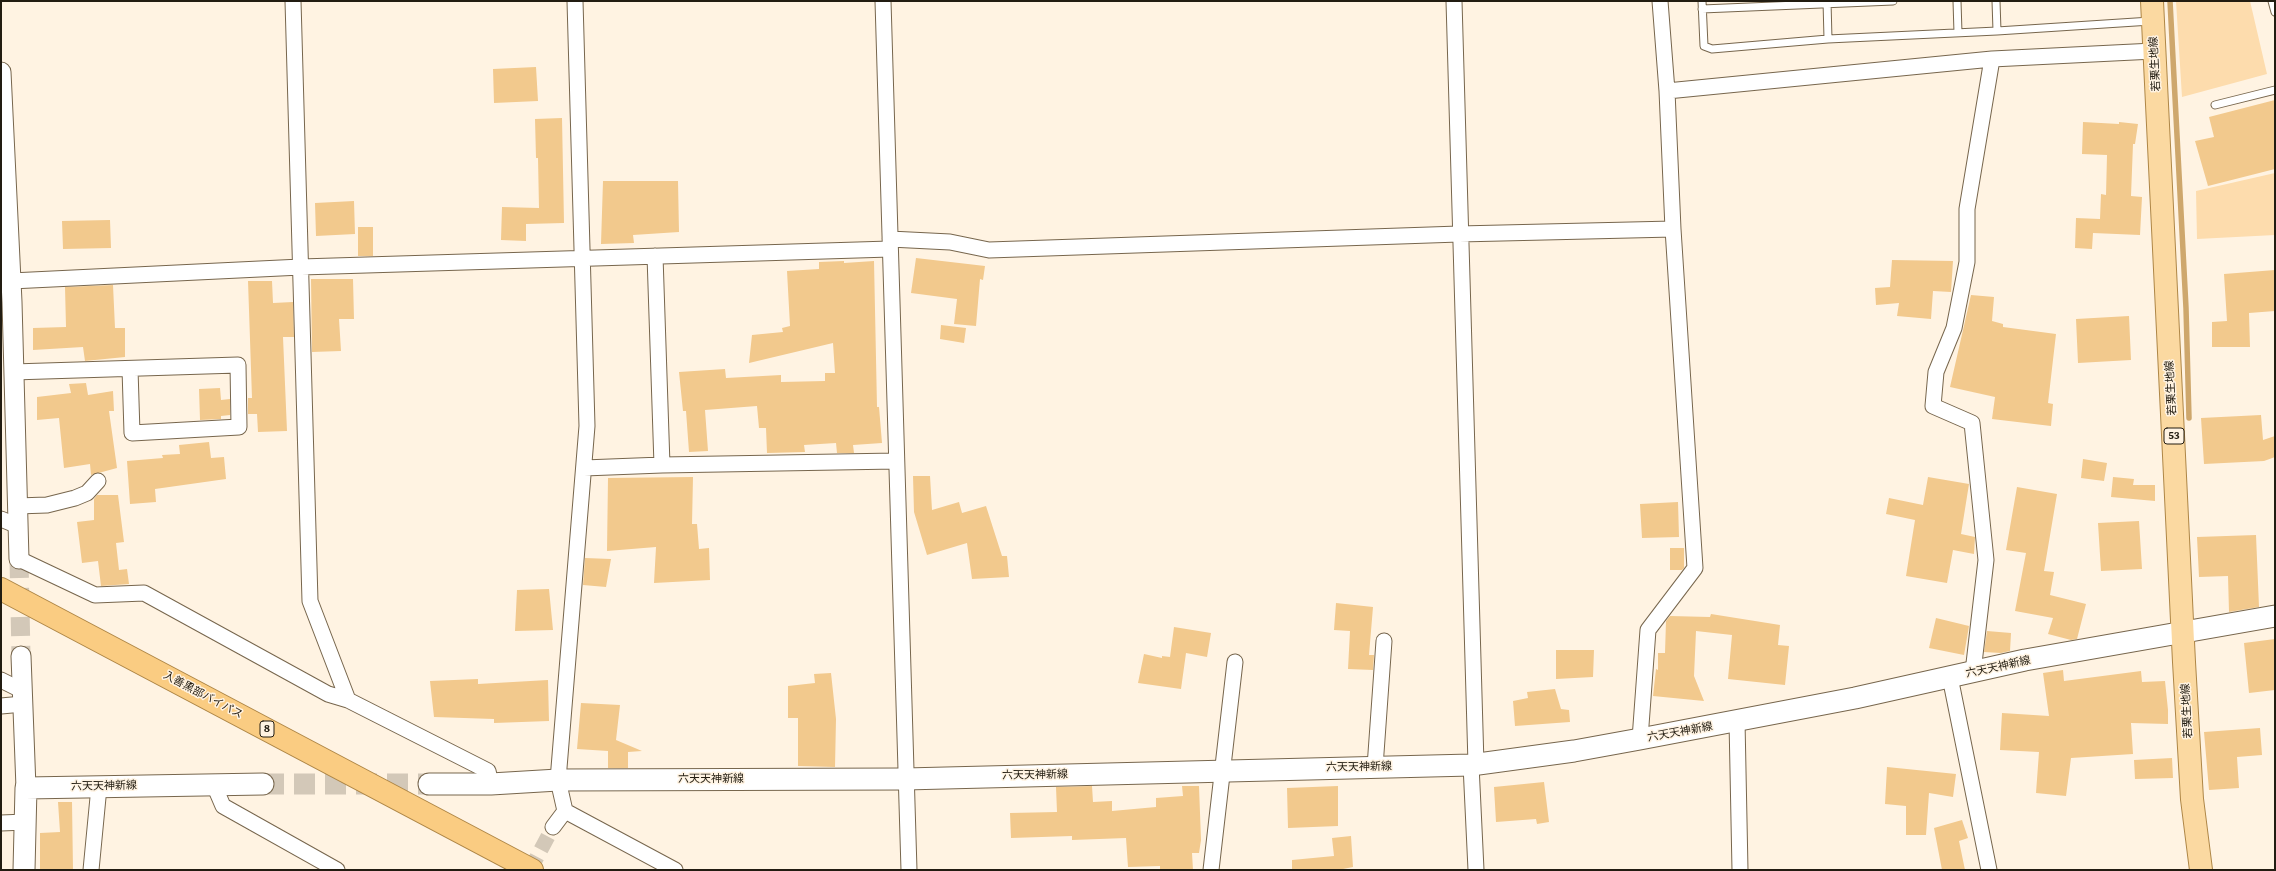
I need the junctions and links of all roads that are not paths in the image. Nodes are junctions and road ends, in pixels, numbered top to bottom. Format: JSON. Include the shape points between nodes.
{"nodes":[{"id":1,"x":293,"y":1,"type":"edge"},
{"id":2,"x":575,"y":1,"type":"edge"},
{"id":3,"x":883,"y":1,"type":"edge"},
{"id":4,"x":1454,"y":1,"type":"edge"},
{"id":5,"x":1660,"y":1,"type":"edge"},
{"id":6,"x":1702,"y":1,"type":"edge"},
{"id":7,"x":1893,"y":1,"type":"edge"},
{"id":8,"x":1957,"y":1,"type":"edge"},
{"id":9,"x":1996,"y":1,"type":"edge"},
{"id":10,"x":2272,"y":1,"type":"edge"},
{"id":11,"x":1827,"y":2,"type":"edge"},
{"id":12,"x":1702,"y":9,"type":"junction"},
{"id":13,"x":2153,"y":11,"type":"edge"},
{"id":14,"x":2275,"y":12,"type":"edge"},
{"id":15,"x":1997,"y":31,"type":"junction"},
{"id":16,"x":1958,"y":33,"type":"junction"},
{"id":17,"x":1828,"y":39,"type":"junction"},
{"id":18,"x":2154,"y":51,"type":"junction"},
{"id":19,"x":1992,"y":59,"type":"junction"},
{"id":20,"x":1,"y":72,"type":"edge"},
{"id":21,"x":2275,"y":90,"type":"edge"},
{"id":22,"x":1667,"y":91,"type":"junction"},
{"id":23,"x":2215,"y":105,"type":"dead end"},
{"id":24,"x":1672,"y":229,"type":"junction"},
{"id":25,"x":1459,"y":234,"type":"junction"},
{"id":26,"x":890,"y":244,"type":"junction"},
{"id":27,"x":655,"y":256,"type":"junction"},
{"id":28,"x":583,"y":258,"type":"junction"},
{"id":29,"x":301,"y":267,"type":"junction"},
{"id":30,"x":11,"y":281,"type":"junction"},
{"id":31,"x":7,"y":302,"type":"edge"},
{"id":32,"x":130,"y":369,"type":"junction"},
{"id":33,"x":13,"y":372,"type":"junction"},
{"id":34,"x":896,"y":461,"type":"junction"},
{"id":35,"x":662,"y":465,"type":"junction"},
{"id":36,"x":584,"y":468,"type":"junction"},
{"id":37,"x":98,"y":481,"type":"dead end"},
{"id":38,"x":17,"y":506,"type":"junction"},
{"id":39,"x":9,"y":522,"type":"edge"},
{"id":40,"x":19,"y":559,"type":"joint"},
{"id":41,"x":1,"y":589,"type":"edge"},
{"id":42,"x":2275,"y":616,"type":"edge"},
{"id":43,"x":2184,"y":631,"type":"junction"},
{"id":44,"x":1384,"y":641,"type":"dead end"},
{"id":45,"x":21,"y":656,"type":"tunnel mouth"},
{"id":46,"x":1235,"y":662,"type":"dead end"},
{"id":47,"x":1973,"y":672,"type":"junction"},
{"id":48,"x":1950,"y":677,"type":"junction"},
{"id":49,"x":1,"y":680,"type":"edge"},
{"id":50,"x":23,"y":698,"type":"junction"},
{"id":51,"x":348,"y":700,"type":"junction"},
{"id":52,"x":1,"y":706,"type":"edge"},
{"id":53,"x":1737,"y":721,"type":"junction"},
{"id":54,"x":1640,"y":739,"type":"junction"},
{"id":55,"x":1473,"y":764,"type":"junction"},
{"id":56,"x":1375,"y":767,"type":"junction"},
{"id":57,"x":1222,"y":771,"type":"junction"},
{"id":58,"x":906,"y":779,"type":"junction"},
{"id":59,"x":558,"y":780,"type":"junction"},
{"id":60,"x":263,"y":784,"type":"tunnel mouth"},
{"id":61,"x":429,"y":784,"type":"tunnel mouth"},
{"id":62,"x":491,"y":784,"type":"junction"},
{"id":63,"x":214,"y":785,"type":"junction"},
{"id":64,"x":99,"y":786,"type":"junction"},
{"id":65,"x":26,"y":788,"type":"junction"},
{"id":66,"x":565,"y":811,"type":"junction"},
{"id":67,"x":26,"y":822,"type":"junction"},
{"id":68,"x":1,"y":823,"type":"edge"},
{"id":69,"x":553,"y":828,"type":"tunnel mouth"},
{"id":70,"x":24,"y":870,"type":"edge"},
{"id":71,"x":91,"y":870,"type":"edge"},
{"id":72,"x":337,"y":870,"type":"edge"},
{"id":73,"x":532,"y":870,"type":"edge"},
{"id":74,"x":675,"y":870,"type":"edge"},
{"id":75,"x":909,"y":870,"type":"edge"},
{"id":76,"x":1211,"y":870,"type":"edge"},
{"id":77,"x":1476,"y":870,"type":"edge"},
{"id":78,"x":1740,"y":870,"type":"edge"},
{"id":79,"x":1989,"y":870,"type":"edge"},
{"id":80,"x":2201,"y":870,"type":"edge"}],
"edges":[{"from":1,"to":29,"type":"street"},
{"from":2,"to":28,"type":"street"},
{"from":3,"to":26,"type":"street"},
{"from":4,"to":25,"type":"street"},
{"from":5,"to":22,"type":"street"},
{"from":6,"to":12,"type":"lane"},
{"from":7,"to":11,"type":"lane"},
{"from":8,"to":16,"type":"lane"},
{"from":9,"to":15,"type":"lane"},
{"from":10,"to":14,"type":"lane"},
{"from":11,"to":12,"type":"lane"},
{"from":11,"to":17,"type":"lane"},
{"from":12,"to":17,"type":"lane","via":[[1704,46],[1712,49]]},
{"from":13,"to":15,"type":"lane"},
{"from":13,"to":18,"type":"main road","name":"若栗生地線","number":"53"},
{"from":15,"to":16,"type":"lane"},
{"from":16,"to":17,"type":"lane"},
{"from":18,"to":19,"type":"street"},
{"from":18,"to":43,"type":"main road","name":"若栗生地線","number":"53"},
{"from":19,"to":22,"type":"street"},
{"from":19,"to":47,"type":"street","via":[[1967,209],[1967,262],[1954,328],[1936,372],[1933,406],[1972,423],[1986,560]]},
{"from":20,"to":30,"type":"street"},
{"from":21,"to":23,"type":"lane"},
{"from":22,"to":24,"type":"street"},
{"from":24,"to":25,"type":"street"},
{"from":24,"to":54,"type":"street","via":[[1695,568],[1648,630]]},
{"from":25,"to":26,"type":"street","via":[[988,250],[950,242]]},
{"from":25,"to":55,"type":"street"},
{"from":26,"to":27,"type":"street"},
{"from":26,"to":34,"type":"street"},
{"from":27,"to":28,"type":"street"},
{"from":27,"to":35,"type":"street"},
{"from":28,"to":29,"type":"street"},
{"from":28,"to":36,"type":"street","via":[[587,426]]},
{"from":29,"to":30,"type":"street"},
{"from":29,"to":51,"type":"street","via":[[310,601]]},
{"from":30,"to":31,"type":"street"},
{"from":31,"to":33,"type":"street"},
{"from":32,"to":32,"type":"street","via":[[238,365],[239,427],[132,433]]},
{"from":32,"to":33,"type":"street"},
{"from":33,"to":38,"type":"street"},
{"from":34,"to":35,"type":"street"},
{"from":34,"to":58,"type":"street"},
{"from":35,"to":36,"type":"street"},
{"from":36,"to":59,"type":"street"},
{"from":37,"to":38,"type":"street","via":[[88,493],[74,498],[47,505]]},
{"from":38,"to":39,"type":"street"},
{"from":39,"to":40,"type":"street"},
{"from":40,"to":51,"type":"street","via":[[95,595],[144,593],[328,694]]},
{"from":41,"to":73,"type":"highway","name":"入善黒部バイパス","number":"8"},
{"from":42,"to":43,"type":"main road","name":"六天天神新線"},
{"from":43,"to":47,"type":"main road","name":"六天天神新線"},
{"from":43,"to":80,"type":"main road","name":"若栗生地線","number":"53","via":[[2192,799]]},
{"from":44,"to":56,"type":"street"},
{"from":45,"to":50,"type":"street"},
{"from":46,"to":57,"type":"street"},
{"from":47,"to":48,"type":"main road","name":"六天天神新線"},
{"from":48,"to":53,"type":"main road","name":"六天天神新線"},
{"from":48,"to":79,"type":"street"},
{"from":49,"to":50,"type":"street"},
{"from":50,"to":52,"type":"street"},
{"from":50,"to":65,"type":"street"},
{"from":51,"to":62,"type":"street","via":[[488,771]]},
{"from":53,"to":54,"type":"main road","name":"六天天神新線"},
{"from":53,"to":78,"type":"street"},
{"from":54,"to":55,"type":"main road","name":"六天天神新線","via":[[1574,751]]},
{"from":55,"to":56,"type":"main road","name":"六天天神新線"},
{"from":55,"to":77,"type":"street"},
{"from":56,"to":57,"type":"main road","name":"六天天神新線"},
{"from":57,"to":58,"type":"main road","name":"六天天神新線"},
{"from":57,"to":76,"type":"street"},
{"from":58,"to":59,"type":"main road","name":"六天天神新線"},
{"from":58,"to":75,"type":"street"},
{"from":59,"to":62,"type":"main road","name":"六天天神新線"},
{"from":59,"to":66,"type":"street"},
{"from":60,"to":63,"type":"main road","name":"六天天神新線"},
{"from":61,"to":62,"type":"main road","name":"六天天神新線"},
{"from":63,"to":64,"type":"main road","name":"六天天神新線"},
{"from":63,"to":72,"type":"street","via":[[223,806]]},
{"from":64,"to":65,"type":"main road","name":"六天天神新線"},
{"from":64,"to":71,"type":"street"},
{"from":65,"to":67,"type":"main road"},
{"from":66,"to":69,"type":"street"},
{"from":66,"to":74,"type":"street"},
{"from":67,"to":68,"type":"street"},
{"from":67,"to":70,"type":"main road"}]}
